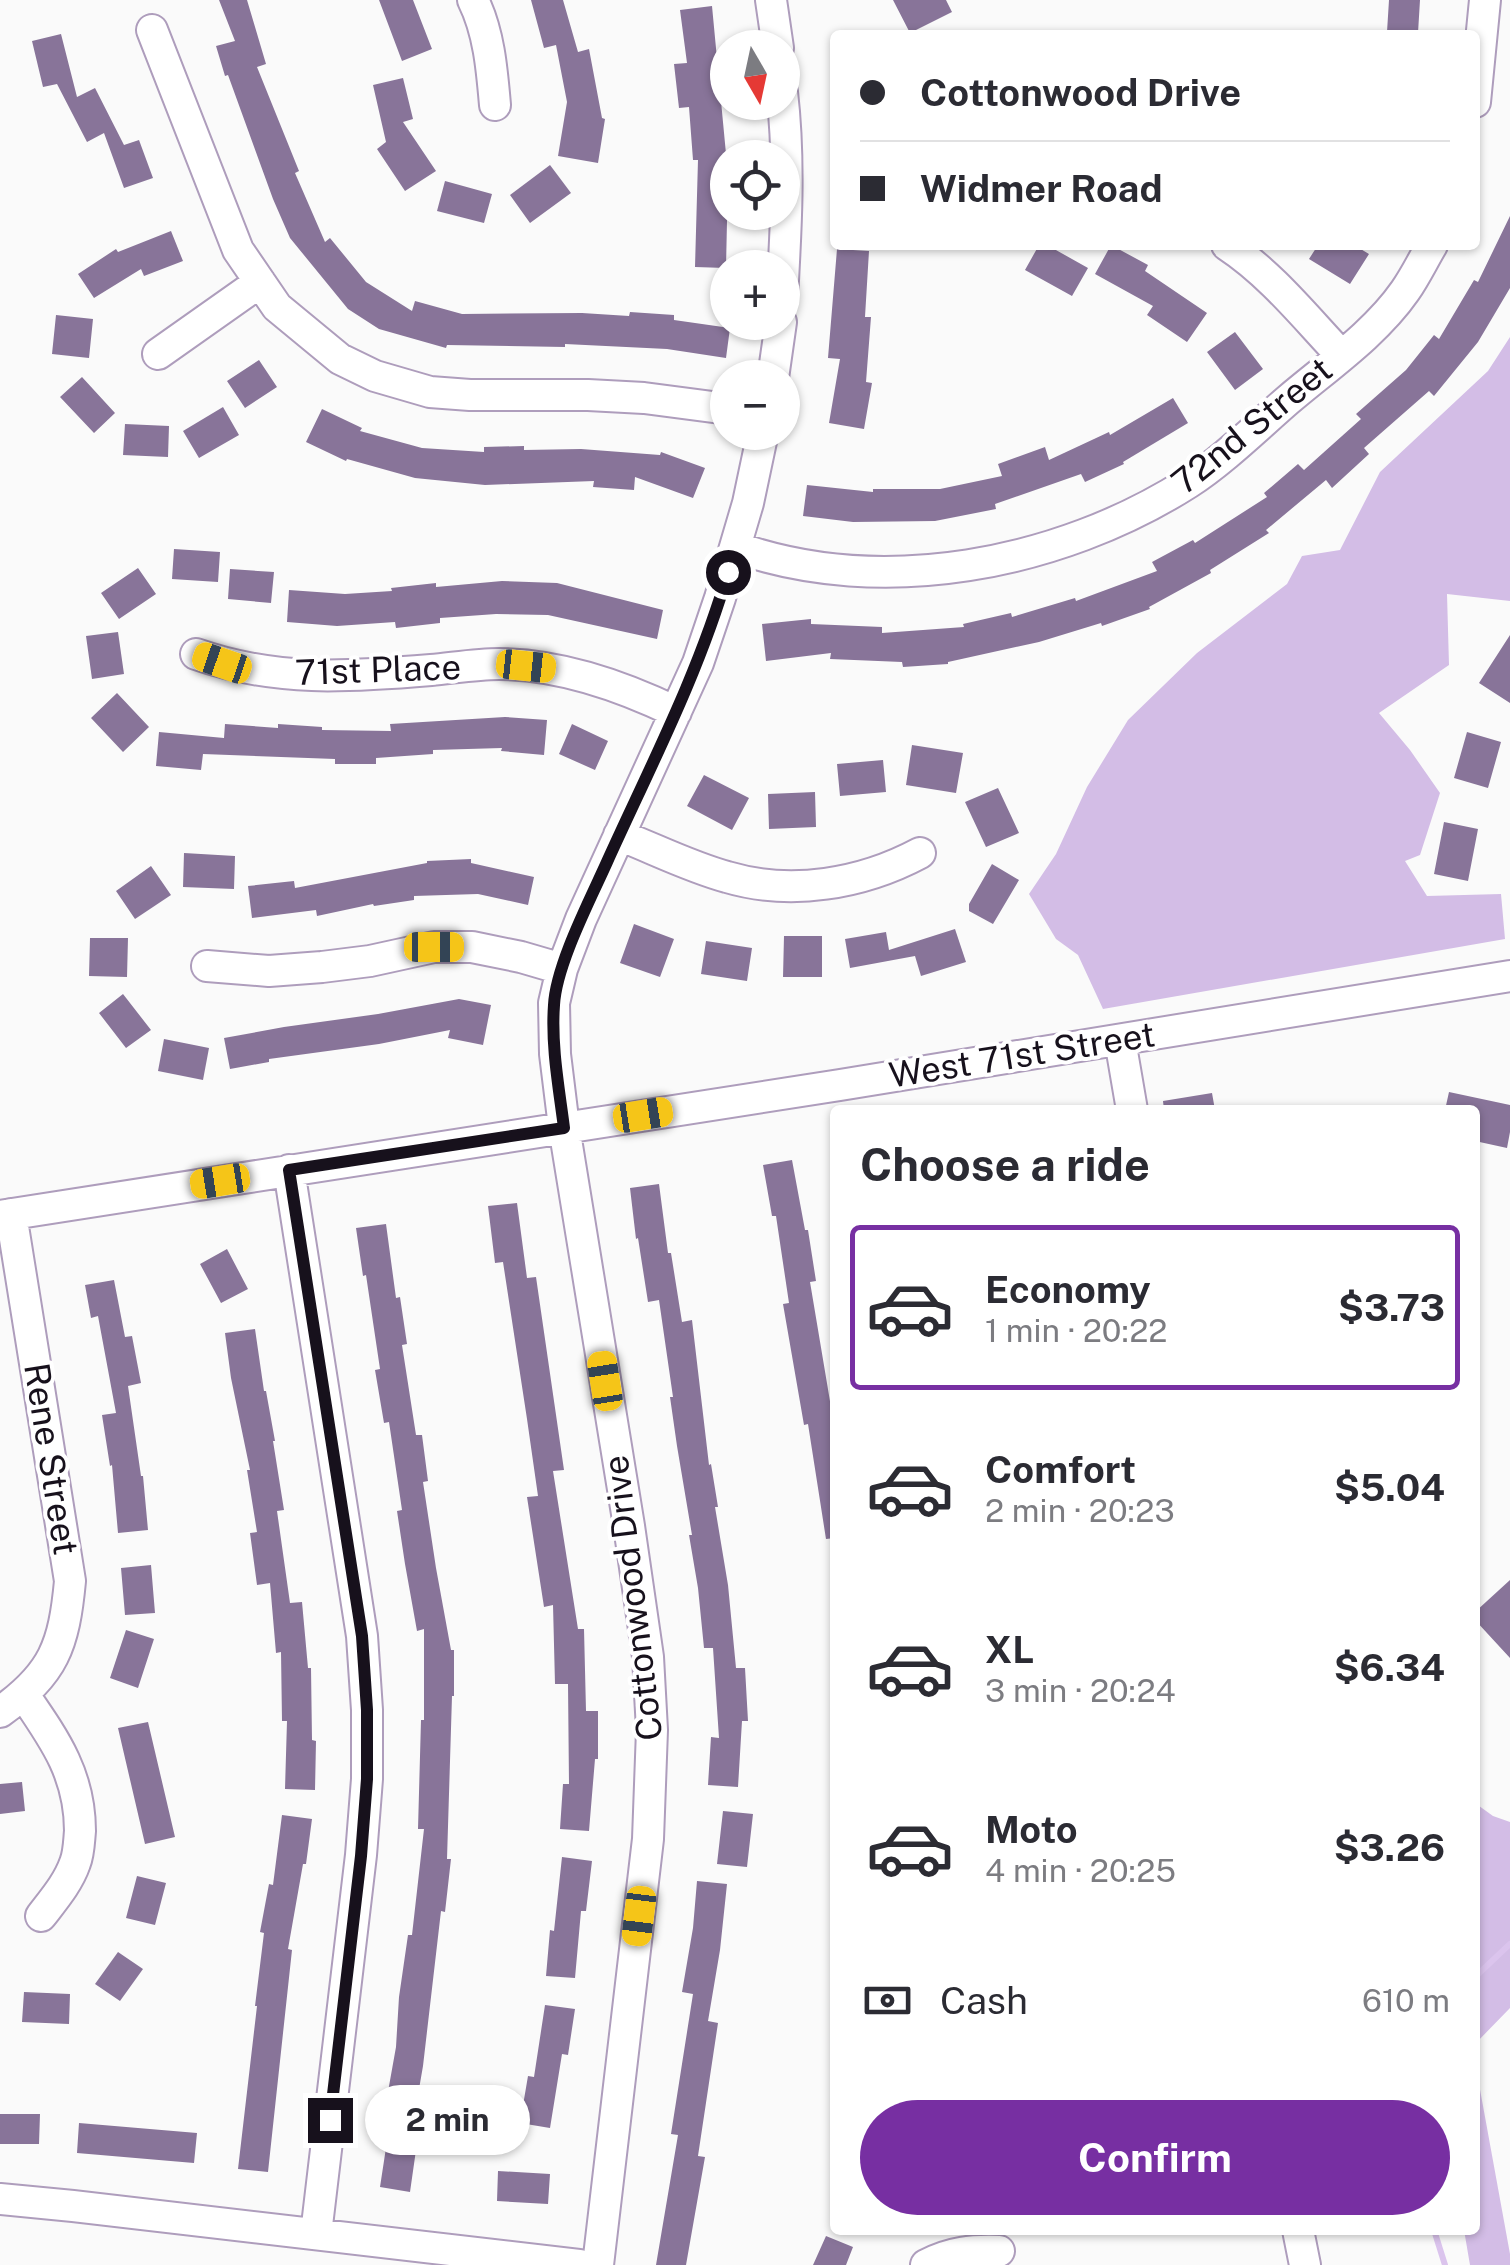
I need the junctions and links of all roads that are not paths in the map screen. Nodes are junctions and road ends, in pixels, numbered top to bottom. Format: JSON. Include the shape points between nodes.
{"nodes":[{"id":1,"x":473,"y":0,"type":"edge"},
{"id":2,"x":771,"y":0,"type":"edge"},
{"id":3,"x":1485,"y":0,"type":"edge"},
{"id":4,"x":152,"y":30,"type":"dead end"},
{"id":5,"x":775,"y":30,"type":"edge"},
{"id":6,"x":1480,"y":51,"type":"edge"},
{"id":7,"x":496,"y":105,"type":"dead end"},
{"id":8,"x":785,"y":120,"type":"edge"},
{"id":9,"x":785,"y":250,"type":"edge"},
{"id":10,"x":1235,"y":250,"type":"edge"},
{"id":11,"x":1429,"y":250,"type":"edge"},
{"id":12,"x":260,"y":282,"type":"junction"},
{"id":13,"x":158,"y":354,"type":"dead end"},
{"id":14,"x":1341,"y":356,"type":"junction"},
{"id":15,"x":710,"y":407,"type":"edge"},
{"id":16,"x":759,"y":450,"type":"edge"},
{"id":17,"x":735,"y":547,"type":"junction"},
{"id":18,"x":196,"y":654,"type":"dead end"},
{"id":19,"x":676,"y":712,"type":"junction"},
{"id":20,"x":619,"y":836,"type":"junction"},
{"id":21,"x":920,"y":853,"type":"dead end"},
{"id":22,"x":207,"y":966,"type":"dead end"},
{"id":23,"x":562,"y":969,"type":"junction"},
{"id":24,"x":1510,"y":976,"type":"edge"},
{"id":25,"x":1120,"y":1040,"type":"junction"},
{"id":26,"x":842,"y":1098,"type":"edge"},
{"id":27,"x":1131,"y":1105,"type":"edge"},
{"id":28,"x":564,"y":1128,"type":"junction"},
{"id":29,"x":289,"y":1170,"type":"junction"},
{"id":30,"x":6,"y":1215,"type":"edge"},
{"id":31,"x":12,"y":1703,"type":"edge"},
{"id":32,"x":41,"y":1916,"type":"dead end"},
{"id":33,"x":0,"y":2200,"type":"edge"},
{"id":34,"x":316,"y":2234,"type":"junction"},
{"id":35,"x":1299,"y":2235,"type":"edge"},
{"id":36,"x":999,"y":2251,"type":"dead end"},
{"id":37,"x":579,"y":2265,"type":"edge"},
{"id":38,"x":598,"y":2265,"type":"edge"},
{"id":39,"x":926,"y":2265,"type":"edge"},
{"id":40,"x":1305,"y":2265,"type":"edge"}],
"edges":[{"from":1,"to":7,"type":"street","via":[[492,63]]},
{"from":2,"to":5,"type":"street"},
{"from":3,"to":6,"type":"street"},
{"from":4,"to":12,"type":"street","via":[[238,250]]},
{"from":8,"to":9,"type":"street"},
{"from":10,"to":14,"type":"street"},
{"from":11,"to":14,"type":"street","name":"72nd Street","via":[[1404,292]]},
{"from":12,"to":13,"type":"street"},
{"from":12,"to":15,"type":"street","via":[[277,307],[340,359],[430,392],[588,394]]},
{"from":14,"to":17,"type":"street","name":"72nd Street","via":[[1192,480],[1148,507],[1038,551],[975,565],[891,570],[800,565]]},
{"from":16,"to":17,"type":"street","name":"Cottonwood Drive"},
{"from":17,"to":19,"type":"street","name":"Cottonwood Drive"},
{"from":18,"to":19,"type":"street","name":"71st Place","via":[[272,673],[334,676],[500,664],[551,668]]},
{"from":19,"to":20,"type":"street","name":"Cottonwood Drive"},
{"from":20,"to":21,"type":"street","via":[[762,885],[843,881]]},
{"from":20,"to":23,"type":"street","name":"Cottonwood Drive"},
{"from":22,"to":23,"type":"street","via":[[270,971],[472,947]]},
{"from":23,"to":28,"type":"street","name":"Cottonwood Drive","via":[[554,1003]]},
{"from":24,"to":25,"type":"street","name":"West 71st Street"},
{"from":25,"to":26,"type":"street","name":"West 71st Street"},
{"from":25,"to":27,"type":"street"},
{"from":26,"to":28,"type":"street","name":"West 71st Street"},
{"from":28,"to":29,"type":"street","name":"West 71st Street"},
{"from":28,"to":38,"type":"street","name":"Cottonwood Drive","via":[[632,1544],[652,1730],[648,1839]]},
{"from":29,"to":30,"type":"street","name":"West 71st Street"},
{"from":29,"to":34,"type":"street","via":[[362,1636],[367,1710],[361,1856]]},
{"from":30,"to":31,"type":"street","name":"Rene Street","via":[[70,1581],[58,1643],[38,1680]]},
{"from":31,"to":32,"type":"street","via":[[58,1744],[80,1812],[76,1861]]},
{"from":33,"to":34,"type":"street"},
{"from":34,"to":37,"type":"street"},
{"from":35,"to":40,"type":"street"},
{"from":36,"to":39,"type":"street","via":[[960,2252]]}]}
